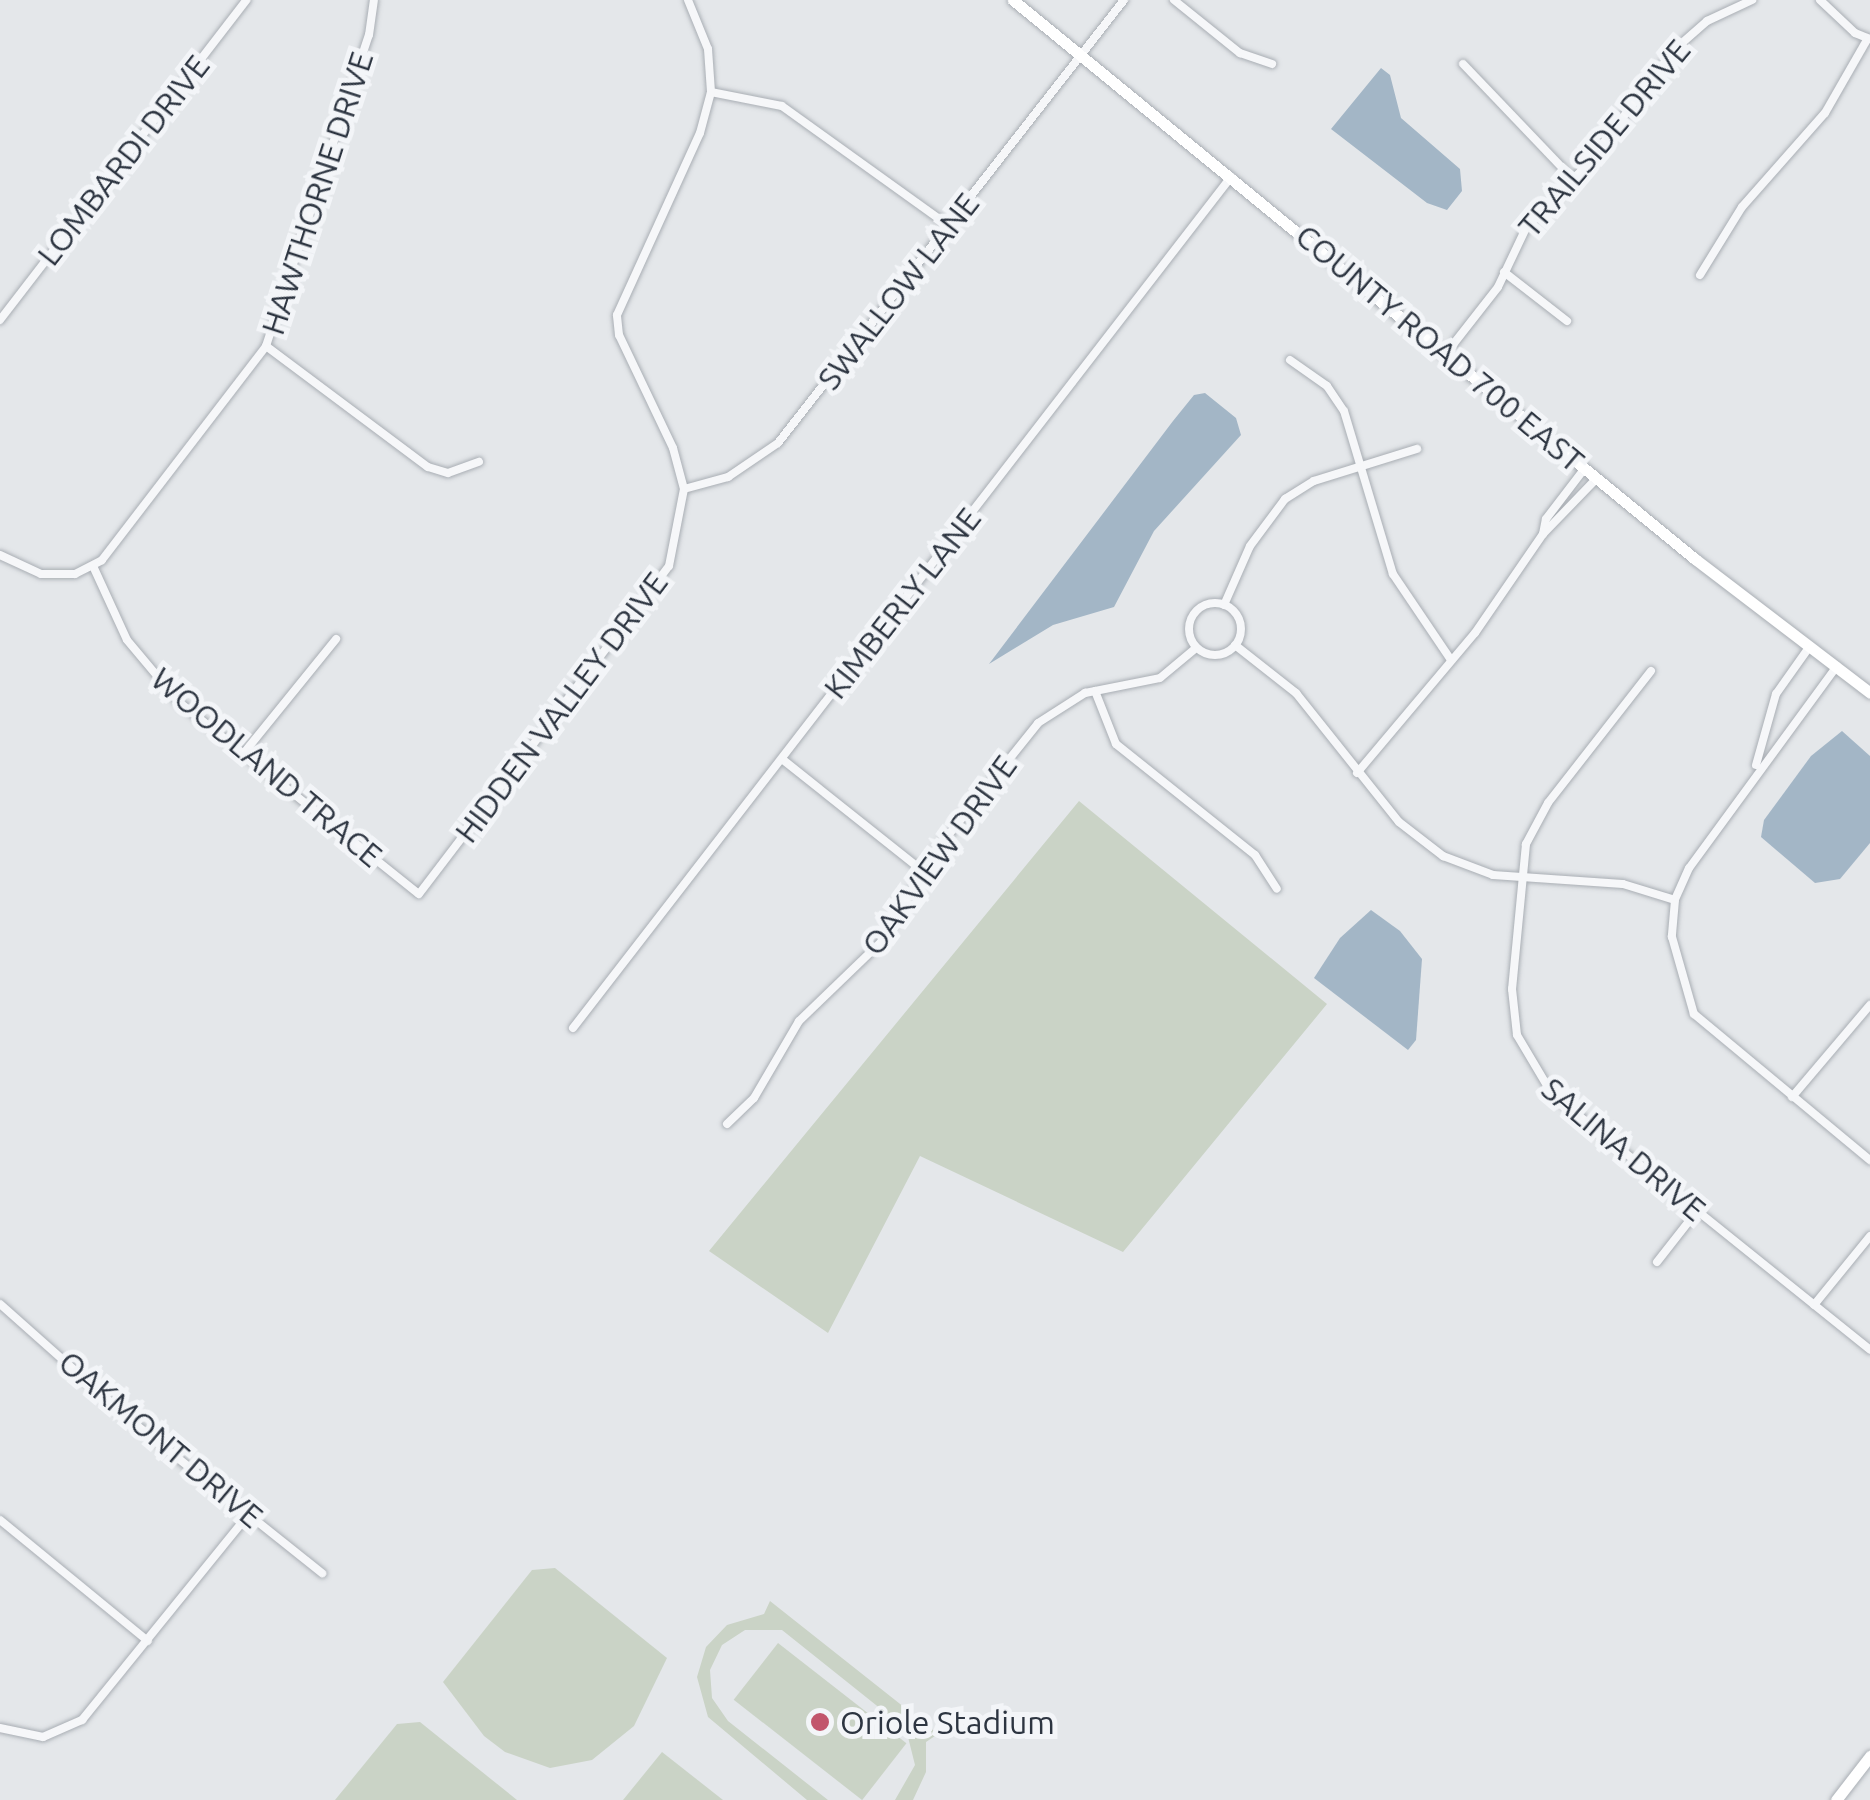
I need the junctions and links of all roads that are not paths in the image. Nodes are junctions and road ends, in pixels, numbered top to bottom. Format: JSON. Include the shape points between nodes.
{"nodes":[{"id":1,"x":246,"y":0,"type":"edge"},
{"id":2,"x":374,"y":0,"type":"edge"},
{"id":3,"x":688,"y":0,"type":"edge"},
{"id":4,"x":1013,"y":0,"type":"edge"},
{"id":5,"x":1124,"y":0,"type":"edge"},
{"id":6,"x":1174,"y":0,"type":"edge"},
{"id":7,"x":1752,"y":0,"type":"edge"},
{"id":8,"x":1820,"y":0,"type":"edge"},
{"id":9,"x":1869,"y":38,"type":"edge"},
{"id":10,"x":1081,"y":54,"type":"junction"},
{"id":11,"x":1272,"y":64,"type":"dead end"},
{"id":12,"x":1463,"y":64,"type":"dead end"},
{"id":13,"x":711,"y":92,"type":"junction"},
{"id":14,"x":1232,"y":177,"type":"junction"},
{"id":15,"x":1573,"y":179,"type":"junction"},
{"id":16,"x":948,"y":226,"type":"junction"},
{"id":17,"x":1504,"y":272,"type":"junction"},
{"id":18,"x":1700,"y":275,"type":"dead end"},
{"id":19,"x":0,"y":320,"type":"edge"},
{"id":20,"x":1567,"y":321,"type":"dead end"},
{"id":21,"x":266,"y":346,"type":"junction"},
{"id":22,"x":1448,"y":351,"type":"junction"},
{"id":23,"x":1290,"y":360,"type":"dead end"},
{"id":24,"x":1417,"y":449,"type":"dead end"},
{"id":25,"x":479,"y":462,"type":"dead end"},
{"id":26,"x":1362,"y":468,"type":"junction"},
{"id":27,"x":1585,"y":468,"type":"junction"},
{"id":28,"x":1596,"y":478,"type":"junction"},
{"id":29,"x":684,"y":489,"type":"junction"},
{"id":30,"x":1543,"y":534,"type":"junction"},
{"id":31,"x":0,"y":555,"type":"edge"},
{"id":32,"x":93,"y":566,"type":"junction"},
{"id":33,"x":1224,"y":604,"type":"junction"},
{"id":34,"x":336,"y":639,"type":"dead end"},
{"id":35,"x":1235,"y":646,"type":"junction"},
{"id":36,"x":1810,"y":646,"type":"junction"},
{"id":37,"x":1196,"y":648,"type":"junction"},
{"id":38,"x":1451,"y":660,"type":"junction"},
{"id":39,"x":1837,"y":666,"type":"junction"},
{"id":40,"x":1651,"y":671,"type":"dead end"},
{"id":41,"x":1095,"y":691,"type":"junction"},
{"id":42,"x":1870,"y":693,"type":"edge"},
{"id":43,"x":243,"y":754,"type":"junction"},
{"id":44,"x":782,"y":758,"type":"junction"},
{"id":45,"x":1755,"y":770,"type":"junction"},
{"id":46,"x":1358,"y":773,"type":"junction"},
{"id":47,"x":451,"y":853,"type":"joint"},
{"id":48,"x":923,"y":871,"type":"junction"},
{"id":49,"x":1519,"y":878,"type":"junction"},
{"id":50,"x":1277,"y":889,"type":"dead end"},
{"id":51,"x":1675,"y":900,"type":"junction"},
{"id":52,"x":1870,"y":1005,"type":"edge"},
{"id":53,"x":574,"y":1028,"type":"dead end"},
{"id":54,"x":1792,"y":1097,"type":"junction"},
{"id":55,"x":727,"y":1124,"type":"dead end"},
{"id":56,"x":1870,"y":1160,"type":"edge"},
{"id":57,"x":1697,"y":1211,"type":"junction"},
{"id":58,"x":1870,"y":1236,"type":"edge"},
{"id":59,"x":1656,"y":1262,"type":"dead end"},
{"id":60,"x":0,"y":1304,"type":"edge"},
{"id":61,"x":1814,"y":1305,"type":"junction"},
{"id":62,"x":1870,"y":1350,"type":"edge"},
{"id":63,"x":249,"y":1514,"type":"junction"},
{"id":64,"x":0,"y":1520,"type":"edge"},
{"id":65,"x":322,"y":1573,"type":"dead end"},
{"id":66,"x":148,"y":1641,"type":"junction"},
{"id":67,"x":0,"y":1728,"type":"edge"},
{"id":68,"x":1870,"y":1756,"type":"edge"},
{"id":69,"x":1836,"y":1800,"type":"edge"}],
"edges":[{"from":1,"to":19,"type":"street","name":"LOMBARDI DRIVE"},
{"from":2,"to":21,"type":"street","name":"HAWTHORNE DRIVE","via":[[369,35]]},
{"from":3,"to":13,"type":"street","name":"HIDDEN VALLEY DRIVE","via":[[708,50]]},
{"from":4,"to":10,"type":"main road","name":"COUNTY ROAD 700 EAST"},
{"from":5,"to":10,"type":"street","name":"SWALLOW LANE"},
{"from":6,"to":11,"type":"street","via":[[1240,53]]},
{"from":7,"to":15,"type":"street","name":"TRAILSIDE DRIVE","via":[[1707,21],[1674,50]]},
{"from":8,"to":9,"type":"street"},
{"from":9,"to":18,"type":"street","via":[[1825,112],[1742,207]]},
{"from":10,"to":14,"type":"main road","name":"COUNTY ROAD 700 EAST"},
{"from":10,"to":16,"type":"street","name":"SWALLOW LANE"},
{"from":12,"to":15,"type":"street"},
{"from":13,"to":16,"type":"street","via":[[788,109]]},
{"from":13,"to":29,"type":"street","name":"HIDDEN VALLEY DRIVE","via":[[700,133],[616,314],[619,336],[673,448]]},
{"from":14,"to":22,"type":"main road","name":"COUNTY ROAD 700 EAST"},
{"from":14,"to":44,"type":"street","name":"KIMBERLY LANE"},
{"from":15,"to":17,"type":"street","name":"TRAILSIDE DRIVE","via":[[1526,228]]},
{"from":16,"to":29,"type":"street","name":"SWALLOW LANE","via":[[778,443],[728,477]]},
{"from":17,"to":20,"type":"street"},
{"from":17,"to":22,"type":"street","name":"TRAILSIDE DRIVE"},
{"from":21,"to":25,"type":"street","via":[[428,466],[448,473]]},
{"from":21,"to":32,"type":"street","name":"HAWTHORNE DRIVE"},
{"from":22,"to":27,"type":"main road","name":"COUNTY ROAD 700 EAST"},
{"from":23,"to":26,"type":"street","via":[[1333,393],[1355,435]]},
{"from":24,"to":26,"type":"street"},
{"from":26,"to":33,"type":"street","via":[[1285,499],[1259,530]]},
{"from":26,"to":38,"type":"street","via":[[1401,593]]},
{"from":27,"to":28,"type":"main road","name":"COUNTY ROAD 700 EAST"},
{"from":27,"to":30,"type":"street","via":[[1546,519]]},
{"from":28,"to":30,"type":"street"},
{"from":28,"to":36,"type":"main road","name":"COUNTY ROAD 700 EAST"},
{"from":29,"to":47,"type":"street","name":"HIDDEN VALLEY DRIVE","via":[[669,566],[652,594]]},
{"from":30,"to":38,"type":"street"},
{"from":31,"to":32,"type":"street","via":[[41,574]]},
{"from":32,"to":43,"type":"street","name":"WOODLAND TRACE","via":[[142,662]]},
{"from":33,"to":35,"type":"street","via":[[1240,622]]},
{"from":33,"to":37,"type":"street","via":[[1206,604],[1192,615],[1188,632]]},
{"from":34,"to":43,"type":"street"},
{"from":35,"to":37,"type":"street","via":[[1220,655]]},
{"from":35,"to":46,"type":"street","via":[[1296,693]]},
{"from":36,"to":39,"type":"main road","name":"COUNTY ROAD 700 EAST"},
{"from":36,"to":45,"type":"street","via":[[1776,694]]},
{"from":37,"to":41,"type":"street","name":"OAKVIEW DRIVE","via":[[1160,678]]},
{"from":38,"to":46,"type":"street"},
{"from":39,"to":42,"type":"main road","name":"COUNTY ROAD 700 EAST"},
{"from":39,"to":45,"type":"street"},
{"from":40,"to":49,"type":"street","name":"SALINA DRIVE","via":[[1542,812]]},
{"from":41,"to":48,"type":"street","name":"OAKVIEW DRIVE","via":[[1057,706],[1038,724]]},
{"from":41,"to":50,"type":"street","via":[[1116,744],[1255,855]]},
{"from":43,"to":47,"type":"street","name":"WOODLAND TRACE","via":[[419,894]]},
{"from":44,"to":48,"type":"street"},
{"from":44,"to":53,"type":"street","name":"KIMBERLY LANE"},
{"from":45,"to":51,"type":"street"},
{"from":46,"to":49,"type":"street","via":[[1399,822],[1444,856],[1480,872]]},
{"from":48,"to":55,"type":"street","name":"OAKVIEW DRIVE","via":[[881,942],[800,1022],[754,1098]]},
{"from":49,"to":51,"type":"street","via":[[1623,884]]},
{"from":49,"to":57,"type":"street","name":"SALINA DRIVE","via":[[1512,1001],[1525,1057],[1552,1094]]},
{"from":51,"to":54,"type":"street","via":[[1674,950],[1694,1014]]},
{"from":52,"to":54,"type":"street"},
{"from":54,"to":56,"type":"street"},
{"from":57,"to":59,"type":"street"},
{"from":57,"to":61,"type":"street","name":"SALINA DRIVE"},
{"from":58,"to":61,"type":"street"},
{"from":60,"to":63,"type":"street","name":"OAKMONT DRIVE"},
{"from":61,"to":62,"type":"street","name":"SALINA DRIVE"},
{"from":63,"to":65,"type":"street","name":"OAKMONT DRIVE"},
{"from":63,"to":66,"type":"street"},
{"from":64,"to":66,"type":"street"},
{"from":66,"to":67,"type":"street","via":[[82,1720],[43,1737]]},
{"from":68,"to":69,"type":"main road"}]}
